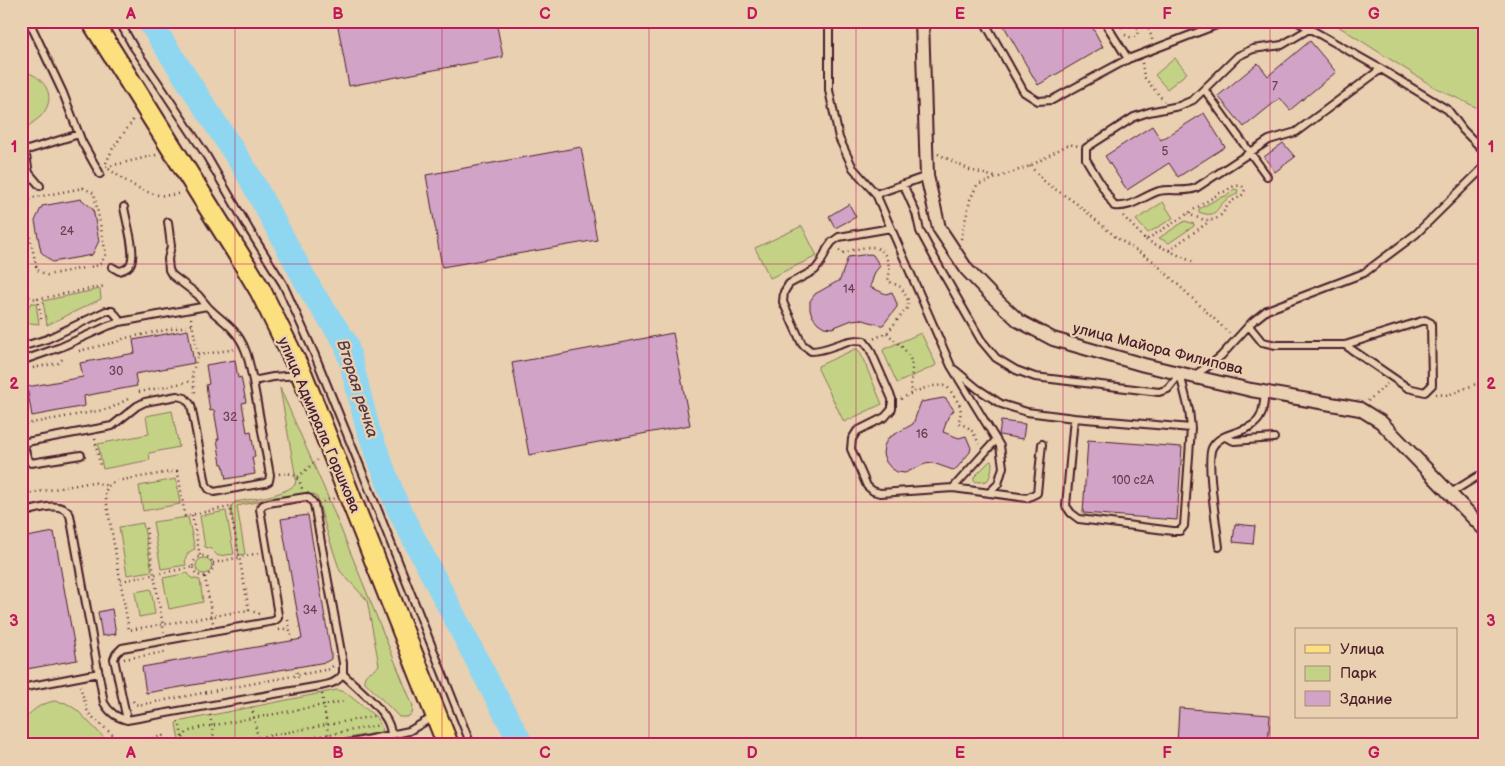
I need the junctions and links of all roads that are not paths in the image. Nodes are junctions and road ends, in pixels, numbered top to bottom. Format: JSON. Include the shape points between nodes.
{"nodes":[{"id":1,"x":29,"y":21,"type":"edge"},
{"id":2,"x":92,"y":21,"type":"edge"},
{"id":3,"x":119,"y":21,"type":"edge"},
{"id":4,"x":829,"y":21,"type":"edge"},
{"id":5,"x":922,"y":21,"type":"edge"},
{"id":6,"x":984,"y":21,"type":"edge"},
{"id":7,"x":1104,"y":21,"type":"edge"},
{"id":8,"x":1227,"y":21,"type":"edge"},
{"id":9,"x":1296,"y":21,"type":"edge"},
{"id":10,"x":1309,"y":29,"type":"junction"},
{"id":11,"x":1128,"y":59,"type":"junction"},
{"id":12,"x":1381,"y":69,"type":"junction"},
{"id":13,"x":1204,"y":89,"type":"junction"},
{"id":14,"x":79,"y":134,"type":"junction"},
{"id":15,"x":23,"y":151,"type":"edge"},
{"id":16,"x":1484,"y":151,"type":"edge"},
{"id":17,"x":1250,"y":153,"type":"junction"},
{"id":18,"x":1484,"y":167,"type":"edge"},
{"id":19,"x":100,"y":174,"type":"dead end"},
{"id":20,"x":927,"y":176,"type":"junction"},
{"id":21,"x":1267,"y":176,"type":"dead end"},
{"id":22,"x":904,"y":184,"type":"junction"},
{"id":23,"x":40,"y":186,"type":"dead end"},
{"id":24,"x":876,"y":194,"type":"junction"},
{"id":25,"x":124,"y":208,"type":"dead end"},
{"id":26,"x":168,"y":222,"type":"dead end"},
{"id":27,"x":891,"y":228,"type":"junction"},
{"id":28,"x":112,"y":267,"type":"dead end"},
{"id":29,"x":207,"y":306,"type":"junction"},
{"id":30,"x":120,"y":322,"type":"junction"},
{"id":31,"x":1249,"y":326,"type":"junction"},
{"id":32,"x":1345,"y":345,"type":"junction"},
{"id":33,"x":21,"y":347,"type":"edge"},
{"id":34,"x":21,"y":361,"type":"edge"},
{"id":35,"x":951,"y":366,"type":"junction"},
{"id":36,"x":302,"y":374,"type":"junction"},
{"id":37,"x":1186,"y":376,"type":"junction"},
{"id":38,"x":253,"y":381,"type":"junction"},
{"id":39,"x":1265,"y":392,"type":"junction"},
{"id":40,"x":1074,"y":418,"type":"junction"},
{"id":41,"x":1191,"y":428,"type":"junction"},
{"id":42,"x":1225,"y":437,"type":"junction"},
{"id":43,"x":1274,"y":438,"type":"dead end"},
{"id":44,"x":996,"y":440,"type":"junction"},
{"id":45,"x":22,"y":443,"type":"edge"},
{"id":46,"x":1042,"y":444,"type":"dead end"},
{"id":47,"x":81,"y":455,"type":"dead end"},
{"id":48,"x":1484,"y":479,"type":"edge"},
{"id":49,"x":953,"y":488,"type":"junction"},
{"id":50,"x":989,"y":493,"type":"junction"},
{"id":51,"x":1450,"y":494,"type":"junction"},
{"id":52,"x":21,"y":513,"type":"edge"},
{"id":53,"x":1484,"y":530,"type":"edge"},
{"id":54,"x":1219,"y":547,"type":"dead end"},
{"id":55,"x":99,"y":673,"type":"junction"},
{"id":56,"x":343,"y":674,"type":"junction"},
{"id":57,"x":21,"y":688,"type":"edge"},
{"id":58,"x":436,"y":715,"type":"junction"},
{"id":59,"x":127,"y":720,"type":"junction"},
{"id":60,"x":391,"y":735,"type":"junction"},
{"id":61,"x":342,"y":745,"type":"edge"},
{"id":62,"x":393,"y":745,"type":"edge"},
{"id":63,"x":448,"y":745,"type":"edge"},
{"id":64,"x":471,"y":745,"type":"edge"}],
"edges":[{"from":1,"to":14,"type":"lane"},
{"from":2,"to":36,"type":"main road","name":"улица Адмирала Горшкова","via":[[252,276]]},
{"from":3,"to":64,"type":"lane","via":[[206,155],[283,284],[376,504]]},
{"from":4,"to":24,"type":"lane","via":[[829,90],[839,138],[853,168]]},
{"from":5,"to":20,"type":"street","name":"улица Майора Филипова"},
{"from":6,"to":11,"type":"lane","via":[[1024,92],[1038,101],[1052,100]]},
{"from":7,"to":11,"type":"lane"},
{"from":8,"to":11,"type":"lane"},
{"from":9,"to":10,"type":"lane"},
{"from":10,"to":12,"type":"lane"},
{"from":10,"to":13,"type":"lane","via":[[1282,45],[1253,49],[1238,56]]},
{"from":12,"to":16,"type":"lane","via":[[1448,110]]},
{"from":12,"to":17,"type":"lane","via":[[1296,132],[1269,140]]},
{"from":13,"to":17,"type":"lane"},
{"from":13,"to":17,"type":"lane","via":[[1193,100],[1134,118],[1086,148],[1086,160],[1114,206],[1122,207],[1159,191],[1196,188]]},
{"from":14,"to":15,"type":"lane"},
{"from":14,"to":19,"type":"lane"},
{"from":15,"to":23,"type":"lane","via":[[29,173]]},
{"from":17,"to":21,"type":"lane"},
{"from":18,"to":31,"type":"lane","via":[[1416,234],[1364,273],[1267,310]]},
{"from":20,"to":22,"type":"lane"},
{"from":20,"to":37,"type":"street","name":"улица Майора Филипова","via":[[939,228],[973,277],[1019,321],[1053,339]]},
{"from":22,"to":24,"type":"lane"},
{"from":22,"to":37,"type":"lane","via":[[920,231],[981,340],[996,358],[1035,377],[1159,392]]},
{"from":24,"to":27,"type":"lane"},
{"from":25,"to":28,"type":"lane","via":[[133,255],[126,269],[119,271]]},
{"from":26,"to":29,"type":"lane","via":[[169,270]]},
{"from":27,"to":35,"type":"lane"},
{"from":27,"to":49,"type":"lane","via":[[845,236],[832,242],[814,270],[789,284],[783,302],[802,344],[811,351],[821,351],[854,339],[864,341],[870,349],[892,399],[892,409],[856,431],[852,439],[852,449],[868,486],[880,493]]},
{"from":29,"to":30,"type":"lane"},
{"from":29,"to":38,"type":"lane","via":[[232,329],[245,347]]},
{"from":30,"to":33,"type":"lane","via":[[112,310],[106,311],[47,339]]},
{"from":30,"to":34,"type":"lane"},
{"from":31,"to":32,"type":"lane","via":[[1262,342],[1276,345]]},
{"from":31,"to":37,"type":"lane","via":[[1210,365]]},
{"from":32,"to":32,"type":"lane","via":[[1425,320],[1431,323],[1432,385],[1425,392],[1408,388]]},
{"from":35,"to":40,"type":"lane","via":[[1001,404],[1027,412]]},
{"from":35,"to":44,"type":"lane"},
{"from":36,"to":38,"type":"lane"},
{"from":36,"to":58,"type":"main road","name":"улица Адмирала Горшкова"},
{"from":37,"to":39,"type":"street","name":"улица Майора Филипова"},
{"from":37,"to":41,"type":"lane"},
{"from":38,"to":45,"type":"lane","via":[[270,476],[265,483],[214,492],[209,489],[191,405],[186,398],[177,396],[137,406],[112,426]]},
{"from":39,"to":42,"type":"lane","via":[[1261,415],[1254,424]]},
{"from":39,"to":51,"type":"street","name":"улица Майора Филипова","via":[[1360,408],[1381,422]]},
{"from":40,"to":41,"type":"lane"},
{"from":40,"to":41,"type":"lane","via":[[1066,506],[1071,513],[1079,519],[1173,531],[1180,531],[1184,526]]},
{"from":42,"to":43,"type":"lane","via":[[1234,441]]},
{"from":42,"to":54,"type":"lane","via":[[1211,449],[1210,465]]},
{"from":44,"to":49,"type":"lane"},
{"from":44,"to":50,"type":"lane","via":[[1003,467],[998,484]]},
{"from":45,"to":47,"type":"lane","via":[[31,463]]},
{"from":46,"to":50,"type":"lane","via":[[1037,494],[1027,498]]},
{"from":48,"to":51,"type":"lane","via":[[1478,476]]},
{"from":49,"to":50,"type":"lane"},
{"from":51,"to":53,"type":"street","name":"улица Майора Филипова"},
{"from":52,"to":55,"type":"lane","via":[[54,506],[63,508],[70,515]]},
{"from":55,"to":57,"type":"lane"},
{"from":55,"to":59,"type":"lane","via":[[104,703],[116,717]]},
{"from":56,"to":59,"type":"lane","via":[[335,682]]},
{"from":56,"to":59,"type":"lane","via":[[314,504],[306,497],[263,505],[260,509],[278,615],[276,620],[122,648],[114,659]]},
{"from":56,"to":60,"type":"lane","via":[[382,715],[389,724]]},
{"from":58,"to":60,"type":"lane","via":[[409,731]]},
{"from":58,"to":63,"type":"main road","name":"улица Адмирала Горшкова"},
{"from":60,"to":61,"type":"lane"},
{"from":60,"to":62,"type":"lane"}]}
